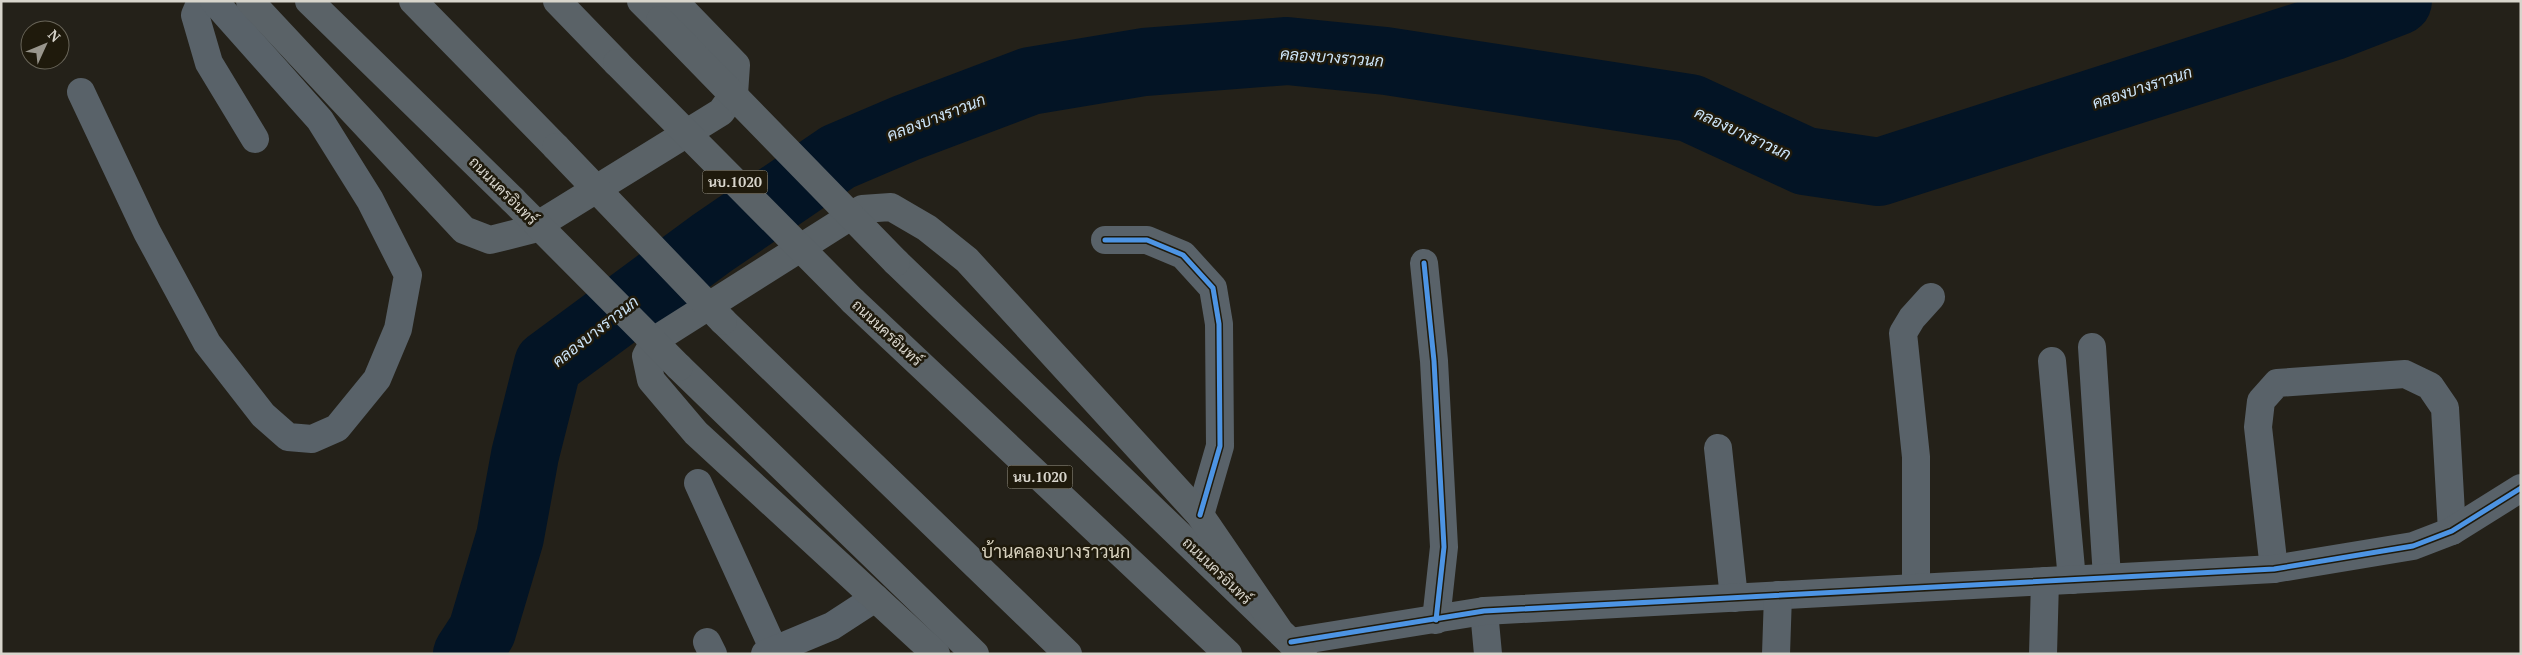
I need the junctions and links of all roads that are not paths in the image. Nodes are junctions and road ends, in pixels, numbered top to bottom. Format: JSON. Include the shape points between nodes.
{"nodes":[{"id":1,"x":200,"y":1,"type":"edge"},
{"id":2,"x":214,"y":1,"type":"edge"},
{"id":3,"x":250,"y":1,"type":"edge"},
{"id":4,"x":309,"y":1,"type":"edge"},
{"id":5,"x":413,"y":1,"type":"edge"},
{"id":6,"x":558,"y":1,"type":"edge"},
{"id":7,"x":658,"y":7,"type":"edge"},
{"id":8,"x":81,"y":92,"type":"dead end"},
{"id":9,"x":255,"y":139,"type":"dead end"},
{"id":10,"x":1105,"y":240,"type":"dead end"},
{"id":11,"x":1424,"y":263,"type":"dead end"},
{"id":12,"x":1931,"y":297,"type":"dead end"},
{"id":13,"x":2092,"y":346,"type":"dead end"},
{"id":14,"x":2052,"y":361,"type":"dead end"},
{"id":15,"x":1718,"y":448,"type":"dead end"},
{"id":16,"x":698,"y":483,"type":"dead end"},
{"id":17,"x":2521,"y":488,"type":"edge"},
{"id":18,"x":1200,"y":516,"type":"junction"},
{"id":19,"x":2452,"y":531,"type":"junction"},
{"id":20,"x":2274,"y":569,"type":"junction"},
{"id":21,"x":2107,"y":577,"type":"junction"},
{"id":22,"x":2072,"y":580,"type":"junction"},
{"id":23,"x":2045,"y":581,"type":"junction"},
{"id":24,"x":1916,"y":588,"type":"junction"},
{"id":25,"x":1778,"y":595,"type":"junction"},
{"id":26,"x":875,"y":598,"type":"junction"},
{"id":27,"x":1734,"y":598,"type":"junction"},
{"id":28,"x":1484,"y":611,"type":"junction"},
{"id":29,"x":1436,"y":620,"type":"junction"},
{"id":30,"x":1291,"y":642,"type":"edge"},
{"id":31,"x":770,"y":652,"type":"edge"},
{"id":32,"x":936,"y":654,"type":"edge"},
{"id":33,"x":974,"y":654,"type":"edge"},
{"id":34,"x":1068,"y":654,"type":"edge"},
{"id":35,"x":1228,"y":654,"type":"edge"},
{"id":36,"x":1488,"y":654,"type":"edge"},
{"id":37,"x":1776,"y":654,"type":"edge"},
{"id":38,"x":2043,"y":654,"type":"edge"}],
"edges":[{"from":1,"to":9,"type":"street","via":[[196,15],[209,63]]},
{"from":2,"to":8,"type":"street","via":[[320,120],[370,200],[408,275],[398,329],[377,379],[337,428],[312,439],[288,437],[263,415],[207,343],[147,232]]},
{"from":3,"to":7,"type":"main road","via":[[464,230],[490,240],[530,230],[721,112],[734,94],[736,65]]},
{"from":4,"to":33,"type":"main road","name":"ถนนนครอินทร์","bridge":true},
{"from":5,"to":34,"type":"main road","bridge":true,"via":[[723,321]]},
{"from":6,"to":35,"type":"main road","name":"ถนนนครอินทร์","number":"นบ.1020","bridge":true,"via":[[853,301]]},
{"from":7,"to":30,"type":"main road","name":"ถนนนครอินทร์","bridge":true,"via":[[896,262]]},
{"from":10,"to":18,"type":"street","via":[[1147,240],[1183,255],[1213,288],[1219,324],[1220,446]]},
{"from":11,"to":29,"type":"street","via":[[1434,360],[1444,547]]},
{"from":12,"to":24,"type":"street","via":[[1903,333],[1916,457]]},
{"from":13,"to":21,"type":"street"},
{"from":14,"to":22,"type":"street"},
{"from":15,"to":27,"type":"street"},
{"from":16,"to":31,"type":"street"},
{"from":17,"to":19,"type":"street"},
{"from":18,"to":26,"type":"main road","via":[[967,260],[927,228],[890,207],[862,209],[655,340],[646,356],[651,380],[696,434]]},
{"from":18,"to":30,"type":"main road"},
{"from":19,"to":20,"type":"street","via":[[2413,546]]},
{"from":19,"to":20,"type":"street","via":[[2445,408],[2430,386],[2405,374],[2277,384],[2261,401],[2258,427]]},
{"from":20,"to":21,"type":"street"},
{"from":21,"to":22,"type":"street"},
{"from":22,"to":23,"type":"street"},
{"from":23,"to":24,"type":"street"},
{"from":23,"to":38,"type":"street"},
{"from":24,"to":25,"type":"street"},
{"from":25,"to":27,"type":"street"},
{"from":25,"to":37,"type":"street"},
{"from":26,"to":31,"type":"street","via":[[832,626]]},
{"from":26,"to":32,"type":"main road"},
{"from":27,"to":28,"type":"street"},
{"from":28,"to":29,"type":"street"},
{"from":28,"to":36,"type":"street"},
{"from":29,"to":30,"type":"street"}]}
